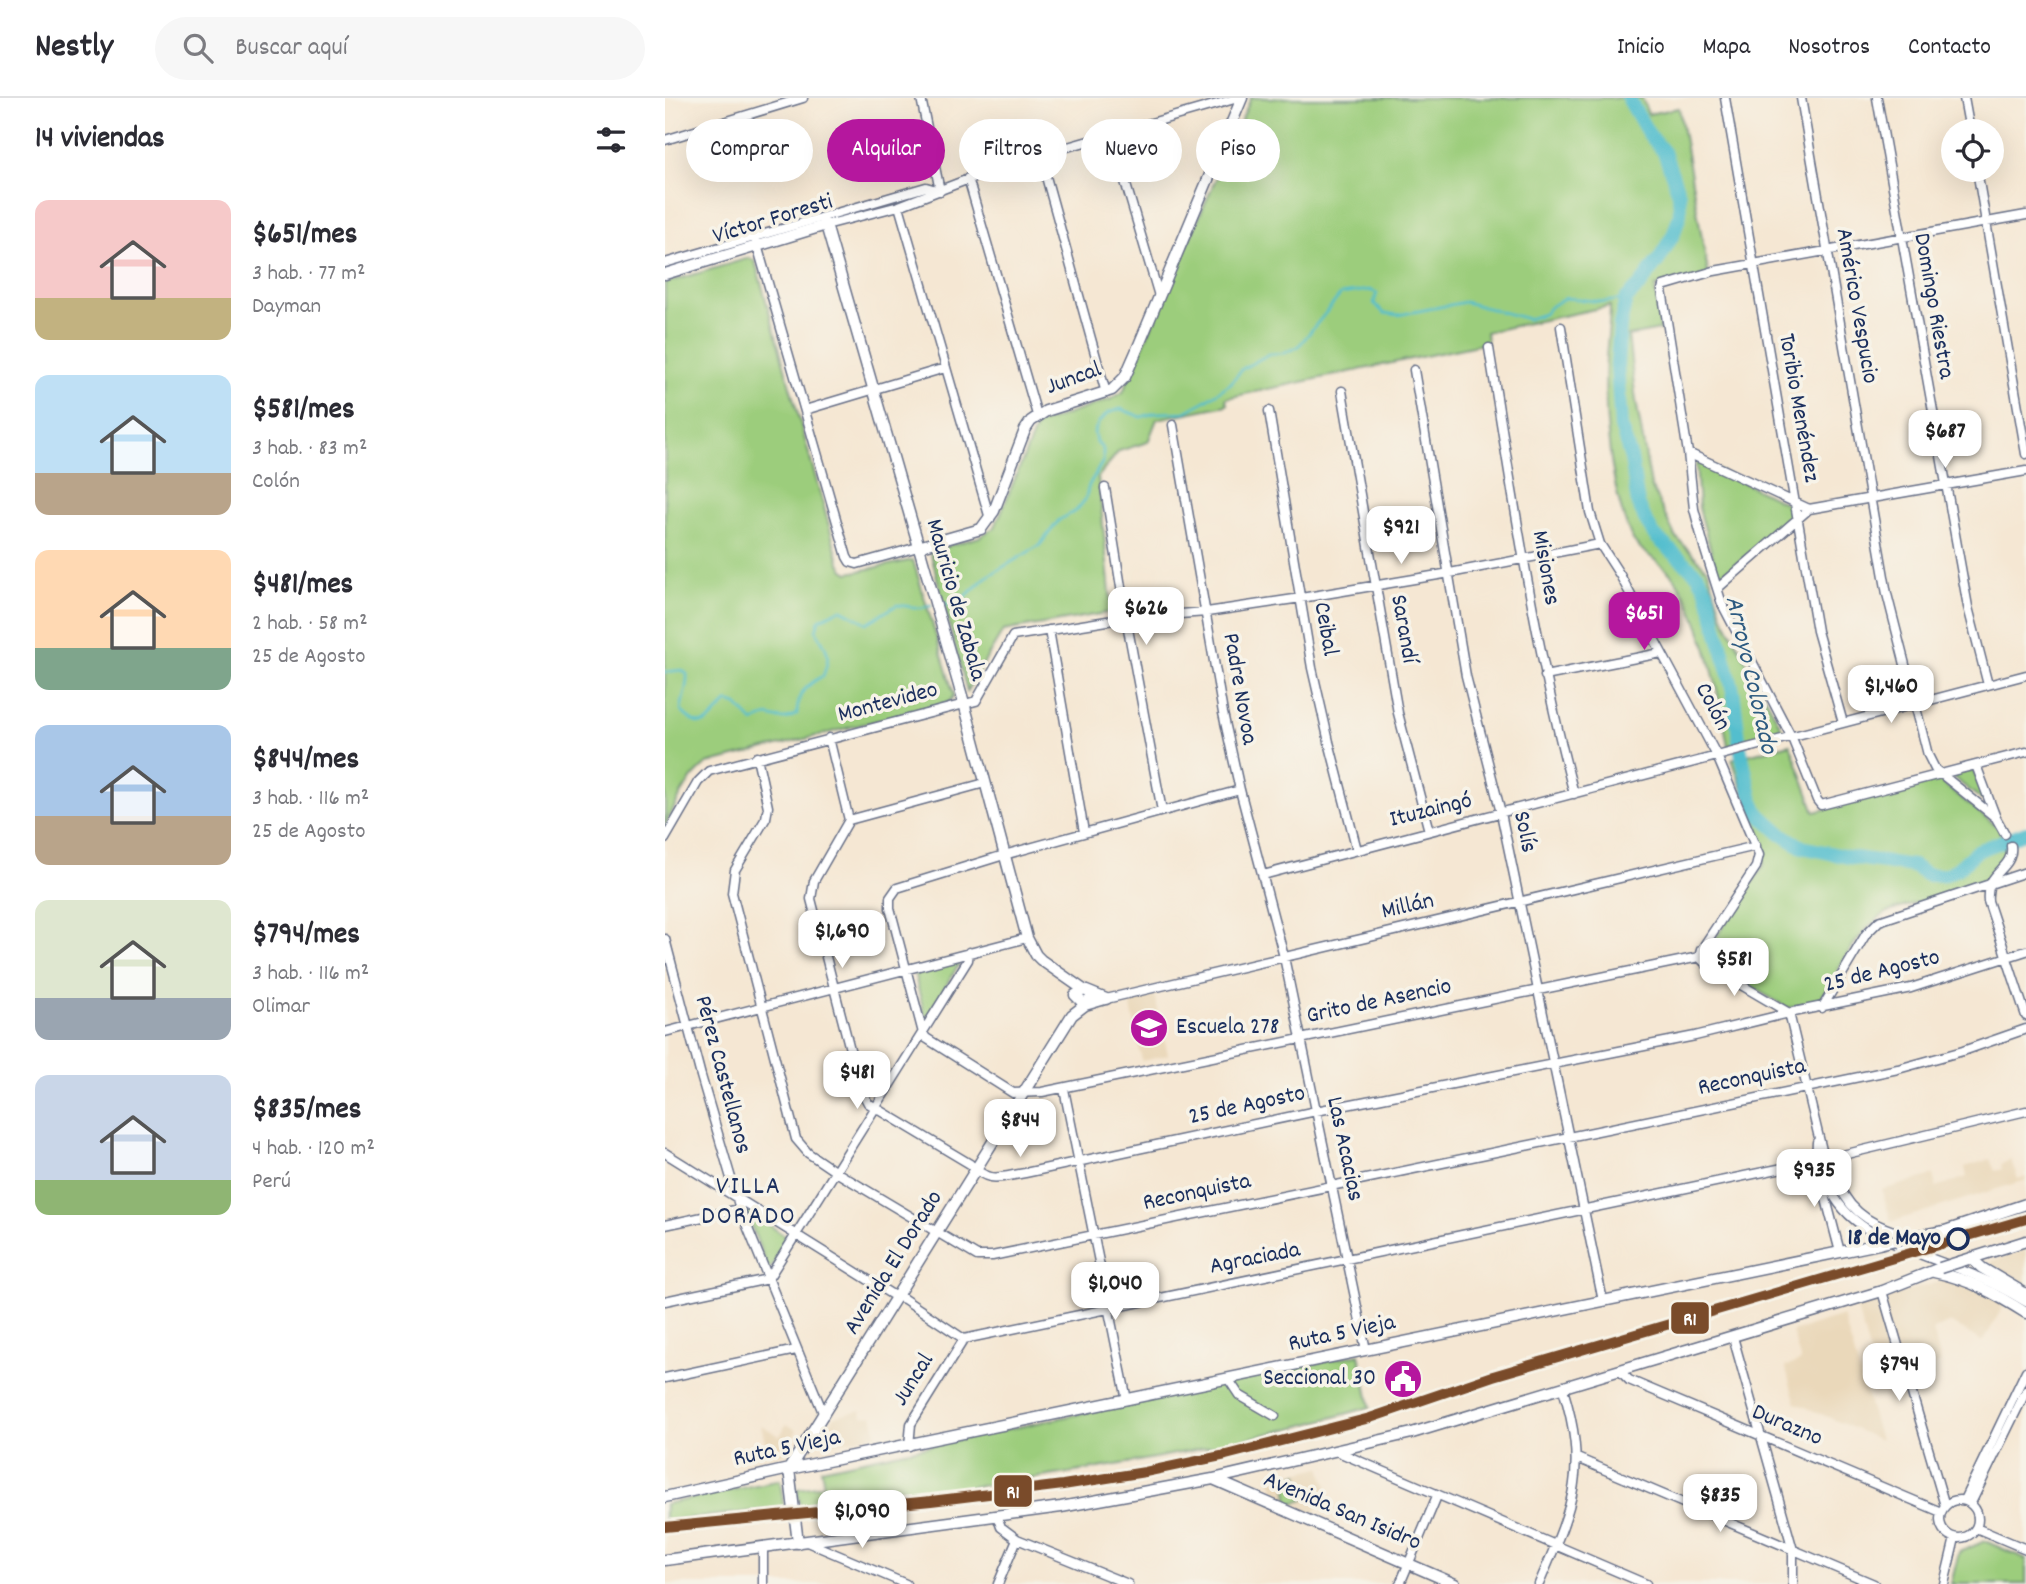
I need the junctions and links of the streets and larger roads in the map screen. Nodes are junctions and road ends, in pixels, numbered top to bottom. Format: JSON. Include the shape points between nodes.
{"nodes":[{"id":1,"x":803,"y":98,"type":"edge"},
{"id":2,"x":921,"y":98,"type":"edge"},
{"id":3,"x":1240,"y":98,"type":"edge"},
{"id":4,"x":1725,"y":98,"type":"edge"},
{"id":5,"x":1801,"y":98,"type":"edge"},
{"id":6,"x":1877,"y":98,"type":"edge"},
{"id":7,"x":1964,"y":98,"type":"edge"},
{"id":8,"x":1167,"y":119,"type":"edge"},
{"id":9,"x":1968,"y":119,"type":"edge"},
{"id":10,"x":665,"y":140,"type":"edge"},
{"id":11,"x":959,"y":182,"type":"edge"},
{"id":12,"x":969,"y":182,"type":"edge"},
{"id":13,"x":1047,"y":182,"type":"edge"},
{"id":14,"x":1125,"y":182,"type":"edge"},
{"id":15,"x":1979,"y":182,"type":"edge"},
{"id":16,"x":940,"y":191,"type":"junction"},
{"id":17,"x":899,"y":206,"type":"junction"},
{"id":18,"x":2026,"y":215,"type":"edge"},
{"id":19,"x":825,"y":221,"type":"junction"},
{"id":20,"x":1986,"y":223,"type":"junction"},
{"id":21,"x":1902,"y":238,"type":"junction"},
{"id":22,"x":757,"y":242,"type":"junction"},
{"id":23,"x":1828,"y":251,"type":"junction"},
{"id":24,"x":665,"y":263,"type":"edge"},
{"id":25,"x":1754,"y":264,"type":"junction"},
{"id":26,"x":665,"y":274,"type":"edge"},
{"id":27,"x":1159,"y":296,"type":"junction"},
{"id":28,"x":1561,"y":327,"type":"dead end"},
{"id":29,"x":1489,"y":348,"type":"dead end"},
{"id":30,"x":945,"y":368,"type":"junction"},
{"id":31,"x":1414,"y":370,"type":"dead end"},
{"id":32,"x":873,"y":390,"type":"junction"},
{"id":33,"x":1342,"y":391,"type":"dead end"},
{"id":34,"x":1106,"y":393,"type":"junction"},
{"id":35,"x":805,"y":410,"type":"junction"},
{"id":36,"x":1269,"y":411,"type":"dead end"},
{"id":37,"x":1037,"y":415,"type":"junction"},
{"id":38,"x":1173,"y":425,"type":"dead end"},
{"id":39,"x":1688,"y":453,"type":"junction"},
{"id":40,"x":2026,"y":454,"type":"edge"},
{"id":41,"x":2026,"y":471,"type":"edge"},
{"id":42,"x":1945,"y":485,"type":"junction"},
{"id":43,"x":1105,"y":488,"type":"dead end"},
{"id":44,"x":1870,"y":499,"type":"junction"},
{"id":45,"x":1795,"y":503,"type":"junction"},
{"id":46,"x":1809,"y":509,"type":"junction"},
{"id":47,"x":1797,"y":518,"type":"junction"},
{"id":48,"x":990,"y":519,"type":"junction"},
{"id":49,"x":1600,"y":544,"type":"junction"},
{"id":50,"x":918,"y":547,"type":"junction"},
{"id":51,"x":1523,"y":559,"type":"junction"},
{"id":52,"x":1450,"y":573,"type":"junction"},
{"id":53,"x":1375,"y":585,"type":"junction"},
{"id":54,"x":1718,"y":589,"type":"junction"},
{"id":55,"x":1301,"y":598,"type":"junction"},
{"id":56,"x":1207,"y":612,"type":"junction"},
{"id":57,"x":1126,"y":618,"type":"junction"},
{"id":58,"x":1049,"y":630,"type":"junction"},
{"id":59,"x":1661,"y":653,"type":"junction"},
{"id":60,"x":2026,"y":675,"type":"edge"},
{"id":61,"x":1545,"y":676,"type":"junction"},
{"id":62,"x":1988,"y":685,"type":"junction"},
{"id":63,"x":964,"y":703,"type":"junction"},
{"id":64,"x":1915,"y":704,"type":"junction"},
{"id":65,"x":1843,"y":723,"type":"junction"},
{"id":66,"x":829,"y":738,"type":"junction"},
{"id":67,"x":1792,"y":738,"type":"junction"},
{"id":68,"x":2026,"y":752,"type":"edge"},
{"id":69,"x":1717,"y":756,"type":"junction"},
{"id":70,"x":757,"y":757,"type":"junction"},
{"id":71,"x":1976,"y":765,"type":"junction"},
{"id":72,"x":1942,"y":775,"type":"junction"},
{"id":73,"x":985,"y":783,"type":"junction"},
{"id":74,"x":1240,"y":790,"type":"junction"},
{"id":75,"x":1574,"y":793,"type":"junction"},
{"id":76,"x":1161,"y":811,"type":"junction"},
{"id":77,"x":1500,"y":813,"type":"junction"},
{"id":78,"x":1996,"y":818,"type":"junction"},
{"id":79,"x":849,"y":820,"type":"junction"},
{"id":80,"x":1429,"y":831,"type":"junction"},
{"id":81,"x":1084,"y":832,"type":"junction"},
{"id":82,"x":2005,"y":834,"type":"dead end"},
{"id":83,"x":665,"y":839,"type":"edge"},
{"id":84,"x":1756,"y":846,"type":"junction"},
{"id":85,"x":2011,"y":846,"type":"dead end"},
{"id":86,"x":1357,"y":850,"type":"junction"},
{"id":87,"x":1004,"y":855,"type":"junction"},
{"id":88,"x":2026,"y":872,"type":"edge"},
{"id":89,"x":1263,"y":875,"type":"junction"},
{"id":90,"x":1989,"y":883,"type":"junction"},
{"id":91,"x":1520,"y":903,"type":"junction"},
{"id":92,"x":1027,"y":938,"type":"junction"},
{"id":93,"x":665,"y":939,"type":"edge"},
{"id":94,"x":2026,"y":951,"type":"edge"},
{"id":95,"x":969,"y":952,"type":"junction"},
{"id":96,"x":1284,"y":957,"type":"junction"},
{"id":97,"x":1699,"y":957,"type":"junction"},
{"id":98,"x":2006,"y":957,"type":"junction"},
{"id":99,"x":906,"y":968,"type":"junction"},
{"id":100,"x":834,"y":987,"type":"junction"},
{"id":101,"x":1537,"y":990,"type":"junction"},
{"id":102,"x":1083,"y":992,"type":"junction"},
{"id":103,"x":1106,"y":999,"type":"junction"},
{"id":104,"x":1085,"y":1005,"type":"junction"},
{"id":105,"x":761,"y":1007,"type":"junction"},
{"id":106,"x":1822,"y":1008,"type":"junction"},
{"id":107,"x":1789,"y":1013,"type":"junction"},
{"id":108,"x":1072,"y":1016,"type":"junction"},
{"id":109,"x":2026,"y":1016,"type":"edge"},
{"id":110,"x":688,"y":1026,"type":"junction"},
{"id":111,"x":2026,"y":1029,"type":"edge"},
{"id":112,"x":665,"y":1032,"type":"edge"},
{"id":113,"x":923,"y":1033,"type":"junction"},
{"id":114,"x":1301,"y":1039,"type":"junction"},
{"id":115,"x":1552,"y":1063,"type":"junction"},
{"id":116,"x":1806,"y":1087,"type":"junction"},
{"id":117,"x":1064,"y":1089,"type":"junction"},
{"id":118,"x":1025,"y":1094,"type":"junction"},
{"id":119,"x":876,"y":1108,"type":"junction"},
{"id":120,"x":1316,"y":1111,"type":"junction"},
{"id":121,"x":2026,"y":1111,"type":"edge"},
{"id":122,"x":1817,"y":1133,"type":"junction"},
{"id":123,"x":1568,"y":1136,"type":"junction"},
{"id":124,"x":665,"y":1153,"type":"edge"},
{"id":125,"x":1830,"y":1158,"type":"junction"},
{"id":126,"x":1079,"y":1161,"type":"junction"},
{"id":127,"x":1816,"y":1161,"type":"junction"},
{"id":128,"x":977,"y":1171,"type":"junction"},
{"id":129,"x":836,"y":1172,"type":"junction"},
{"id":130,"x":1332,"y":1185,"type":"junction"},
{"id":131,"x":737,"y":1198,"type":"junction"},
{"id":132,"x":2026,"y":1204,"type":"edge"},
{"id":133,"x":740,"y":1209,"type":"junction"},
{"id":134,"x":1583,"y":1209,"type":"junction"},
{"id":135,"x":665,"y":1225,"type":"edge"},
{"id":136,"x":936,"y":1234,"type":"junction"},
{"id":137,"x":797,"y":1235,"type":"junction"},
{"id":138,"x":1094,"y":1235,"type":"junction"},
{"id":139,"x":1907,"y":1238,"type":"junction"},
{"id":140,"x":2026,"y":1241,"type":"edge"},
{"id":141,"x":1839,"y":1252,"type":"junction"},
{"id":142,"x":1967,"y":1259,"type":"junction"},
{"id":143,"x":1347,"y":1260,"type":"junction"},
{"id":144,"x":1937,"y":1270,"type":"junction"},
{"id":145,"x":768,"y":1279,"type":"junction"},
{"id":146,"x":1882,"y":1291,"type":"junction"},
{"id":147,"x":2026,"y":1294,"type":"edge"},
{"id":148,"x":897,"y":1297,"type":"junction"},
{"id":149,"x":665,"y":1300,"type":"edge"},
{"id":150,"x":1603,"y":1301,"type":"junction"},
{"id":151,"x":2026,"y":1302,"type":"edge"},
{"id":152,"x":1110,"y":1308,"type":"junction"},
{"id":153,"x":2026,"y":1313,"type":"edge"},
{"id":154,"x":1733,"y":1337,"type":"junction"},
{"id":155,"x":964,"y":1339,"type":"junction"},
{"id":156,"x":796,"y":1350,"type":"junction"},
{"id":157,"x":1366,"y":1350,"type":"junction"},
{"id":158,"x":1620,"y":1371,"type":"junction"},
{"id":159,"x":2026,"y":1371,"type":"edge"},
{"id":160,"x":665,"y":1378,"type":"edge"},
{"id":161,"x":1229,"y":1380,"type":"junction"},
{"id":162,"x":1563,"y":1389,"type":"junction"},
{"id":163,"x":2026,"y":1391,"type":"edge"},
{"id":164,"x":1128,"y":1400,"type":"junction"},
{"id":165,"x":824,"y":1415,"type":"junction"},
{"id":166,"x":1275,"y":1416,"type":"dead end"},
{"id":167,"x":1761,"y":1436,"type":"junction"},
{"id":168,"x":909,"y":1446,"type":"junction"},
{"id":169,"x":1336,"y":1451,"type":"junction"},
{"id":170,"x":1577,"y":1458,"type":"junction"},
{"id":171,"x":789,"y":1469,"type":"junction"},
{"id":172,"x":1213,"y":1479,"type":"junction"},
{"id":173,"x":1437,"y":1496,"type":"junction"},
{"id":174,"x":665,"y":1497,"type":"edge"},
{"id":175,"x":1968,"y":1502,"type":"junction"},
{"id":176,"x":1943,"y":1509,"type":"junction"},
{"id":177,"x":997,"y":1516,"type":"junction"},
{"id":178,"x":1976,"y":1528,"type":"junction"},
{"id":179,"x":1017,"y":1538,"type":"junction"},
{"id":180,"x":1955,"y":1538,"type":"junction"},
{"id":181,"x":803,"y":1543,"type":"junction"},
{"id":182,"x":1555,"y":1545,"type":"junction"},
{"id":183,"x":763,"y":1548,"type":"junction"},
{"id":184,"x":2026,"y":1549,"type":"edge"},
{"id":185,"x":1793,"y":1550,"type":"junction"},
{"id":186,"x":665,"y":1560,"type":"edge"},
{"id":187,"x":1409,"y":1564,"type":"junction"},
{"id":188,"x":763,"y":1584,"type":"edge"},
{"id":189,"x":906,"y":1584,"type":"edge"},
{"id":190,"x":998,"y":1584,"type":"edge"},
{"id":191,"x":1128,"y":1584,"type":"edge"},
{"id":192,"x":1400,"y":1584,"type":"edge"},
{"id":193,"x":1455,"y":1584,"type":"edge"},
{"id":194,"x":1539,"y":1584,"type":"edge"},
{"id":195,"x":1646,"y":1584,"type":"edge"},
{"id":196,"x":1793,"y":1584,"type":"edge"},
{"id":197,"x":1874,"y":1584,"type":"edge"},
{"id":198,"x":1944,"y":1584,"type":"edge"}],
"edges":[{"from":1,"to":10,"type":"street"},
{"from":2,"to":16,"type":"street"},
{"from":3,"to":8,"type":"street"},
{"from":3,"to":27,"type":"street","name":"Juncal"},
{"from":4,"to":25,"type":"street","name":"Toribio Menéndez"},
{"from":5,"to":23,"type":"street","name":"Américo Vespucio"},
{"from":6,"to":21,"type":"street","name":"Domingo Riestra"},
{"from":7,"to":9,"type":"street"},
{"from":11,"to":16,"type":"street"},
{"from":12,"to":37,"type":"street"},
{"from":13,"to":34,"type":"street"},
{"from":14,"to":27,"type":"street"},
{"from":15,"to":20,"type":"street"},
{"from":16,"to":17,"type":"street","name":"Víctor Foresti"},
{"from":16,"to":19,"type":"street","name":"Víctor Foresti","via":[[926,187]]},
{"from":17,"to":19,"type":"street","name":"Víctor Foresti"},
{"from":17,"to":30,"type":"street"},
{"from":18,"to":20,"type":"street"},
{"from":19,"to":22,"type":"street","name":"Víctor Foresti"},
{"from":19,"to":32,"type":"street","name":"Mauricio de Zabala"},
{"from":20,"to":21,"type":"street"},
{"from":20,"to":40,"type":"street"},
{"from":21,"to":23,"type":"street"},
{"from":21,"to":42,"type":"street","name":"Domingo Riestra"},
{"from":22,"to":24,"type":"street","name":"Víctor Foresti"},
{"from":22,"to":26,"type":"street","name":"Víctor Foresti"},
{"from":22,"to":35,"type":"street"},
{"from":23,"to":25,"type":"street"},
{"from":23,"to":44,"type":"street","name":"Américo Vespucio"},
{"from":25,"to":39,"type":"street","via":[[1714,271],[1661,290]]},
{"from":25,"to":45,"type":"street","name":"Toribio Menéndez"},
{"from":27,"to":34,"type":"street","name":"Juncal","via":[[1125,377]]},
{"from":28,"to":49,"type":"street","name":"Colón","via":[[1590,512]]},
{"from":29,"to":51,"type":"street","name":"Misiones"},
{"from":30,"to":32,"type":"street"},
{"from":30,"to":48,"type":"street"},
{"from":31,"to":52,"type":"street","name":"Solís"},
{"from":32,"to":35,"type":"street"},
{"from":32,"to":50,"type":"street","name":"Mauricio de Zabala"},
{"from":33,"to":53,"type":"street","name":"Sarandí"},
{"from":34,"to":37,"type":"street","name":"Juncal"},
{"from":35,"to":50,"type":"street","via":[[850,562]]},
{"from":36,"to":55,"type":"street","name":"Ceibal"},
{"from":37,"to":48,"type":"street","name":"Juncal","via":[[1025,430]]},
{"from":38,"to":56,"type":"street","name":"Padre Novoa"},
{"from":39,"to":45,"type":"street"},
{"from":39,"to":54,"type":"street","via":[[1694,509]]},
{"from":41,"to":42,"type":"street"},
{"from":42,"to":44,"type":"street"},
{"from":42,"to":62,"type":"street","name":"Domingo Riestra"},
{"from":43,"to":57,"type":"street"},
{"from":44,"to":46,"type":"street"},
{"from":44,"to":64,"type":"street","name":"Américo Vespucio","via":[[1887,594]]},
{"from":45,"to":46,"type":"street"},
{"from":45,"to":47,"type":"street","name":"Toribio Menéndez"},
{"from":46,"to":47,"type":"street"},
{"from":47,"to":54,"type":"street"},
{"from":47,"to":65,"type":"street","name":"Toribio Menéndez","via":[[1817,631]]},
{"from":48,"to":50,"type":"street","via":[[981,529]]},
{"from":49,"to":51,"type":"street","name":"Montevideo"},
{"from":49,"to":59,"type":"street","name":"Colón"},
{"from":50,"to":63,"type":"street","name":"Mauricio de Zabala"},
{"from":51,"to":52,"type":"street","name":"Montevideo"},
{"from":51,"to":61,"type":"street","name":"Misiones"},
{"from":52,"to":53,"type":"street","name":"Montevideo"},
{"from":52,"to":77,"type":"street","name":"Solís","via":[[1466,676]]},
{"from":53,"to":55,"type":"street","name":"Montevideo"},
{"from":53,"to":80,"type":"street","name":"Sarandí","via":[[1398,713]]},
{"from":54,"to":67,"type":"street"},
{"from":55,"to":56,"type":"street","name":"Montevideo"},
{"from":55,"to":86,"type":"street","name":"Ceibal","via":[[1323,718]]},
{"from":56,"to":57,"type":"street","name":"Montevideo"},
{"from":56,"to":74,"type":"street","name":"Padre Novoa"},
{"from":57,"to":58,"type":"street","name":"Montevideo"},
{"from":57,"to":76,"type":"street"},
{"from":58,"to":63,"type":"street","name":"Montevideo","via":[[1013,636],[976,701]]},
{"from":58,"to":81,"type":"street"},
{"from":59,"to":61,"type":"street"},
{"from":59,"to":69,"type":"street","name":"Colón"},
{"from":60,"to":62,"type":"street","name":"Ituzaingó"},
{"from":61,"to":75,"type":"street","name":"Misiones"},
{"from":62,"to":64,"type":"street","name":"Ituzaingó"},
{"from":63,"to":66,"type":"street","name":"Montevideo"},
{"from":63,"to":73,"type":"street","name":"Mauricio de Zabala"},
{"from":64,"to":65,"type":"street","name":"Ituzaingó"},
{"from":64,"to":72,"type":"street","name":"Américo Vespucio","via":[[1928,754]]},
{"from":65,"to":67,"type":"street","name":"Ituzaingó"},
{"from":66,"to":70,"type":"street","name":"Montevideo"},
{"from":66,"to":79,"type":"street"},
{"from":67,"to":69,"type":"street","name":"Ituzaingó"},
{"from":67,"to":72,"type":"street","via":[[1821,805]]},
{"from":68,"to":71,"type":"street"},
{"from":69,"to":75,"type":"street","name":"Ituzaingó"},
{"from":69,"to":84,"type":"street","name":"Colón"},
{"from":70,"to":83,"type":"street","name":"Montevideo","via":[[704,774]]},
{"from":70,"to":105,"type":"street","name":"Reconquista","via":[[768,807],[766,818],[735,870],[731,893]]},
{"from":71,"to":72,"type":"street"},
{"from":71,"to":78,"type":"street","name":"Américo Vespucio"},
{"from":72,"to":78,"type":"street","name":"Américo Vespucio"},
{"from":73,"to":79,"type":"street"},
{"from":73,"to":87,"type":"street","name":"Mauricio de Zabala"},
{"from":74,"to":76,"type":"street"},
{"from":74,"to":89,"type":"street","name":"Padre Novoa"},
{"from":75,"to":77,"type":"street","name":"Ituzaingó"},
{"from":76,"to":81,"type":"street"},
{"from":77,"to":80,"type":"street","name":"Ituzaingó"},
{"from":77,"to":91,"type":"street","name":"Solís"},
{"from":78,"to":82,"type":"street","name":"Américo Vespucio"},
{"from":79,"to":100,"type":"street","name":"25 de Agosto","via":[[810,894]]},
{"from":80,"to":86,"type":"street","name":"Ituzaingó"},
{"from":81,"to":87,"type":"street"},
{"from":84,"to":91,"type":"street","name":"Millán"},
{"from":84,"to":97,"type":"street","via":[[1756,867]]},
{"from":85,"to":90,"type":"street","via":[[2010,859]]},
{"from":86,"to":89,"type":"street","name":"Ituzaingó"},
{"from":87,"to":92,"type":"street","name":"Mauricio de Zabala"},
{"from":87,"to":99,"type":"street","via":[[897,888],[890,908]]},
{"from":88,"to":90,"type":"street"},
{"from":89,"to":96,"type":"street","name":"Padre Novoa"},
{"from":90,"to":98,"type":"street","via":[[1988,901]]},
{"from":90,"to":106,"type":"street","via":[[1879,921],[1865,934]]},
{"from":91,"to":96,"type":"street","name":"Millán"},
{"from":91,"to":101,"type":"street","name":"Solís"},
{"from":92,"to":95,"type":"street"},
{"from":92,"to":102,"type":"street","name":"Mauricio de Zabala","via":[[1036,955]]},
{"from":93,"to":110,"type":"street","name":"Pérez Castellanos"},
{"from":94,"to":98,"type":"street","name":"25 de Agosto"},
{"from":95,"to":99,"type":"street"},
{"from":95,"to":113,"type":"street"},
{"from":96,"to":103,"type":"street","name":"Millán"},
{"from":96,"to":114,"type":"street","name":"Las Acacias"},
{"from":97,"to":101,"type":"street","name":"Grito de Asencio"},
{"from":97,"to":107,"type":"street"},
{"from":98,"to":106,"type":"street","name":"25 de Agosto","via":[[1911,988]]},
{"from":98,"to":109,"type":"street"},
{"from":99,"to":100,"type":"street"},
{"from":99,"to":113,"type":"street"},
{"from":100,"to":105,"type":"street"},
{"from":100,"to":119,"type":"street","name":"25 de Agosto","via":[[860,1088]]},
{"from":101,"to":114,"type":"street","name":"Grito de Asencio"},
{"from":101,"to":115,"type":"street","name":"Solís"},
{"from":102,"to":103,"type":"street","name":"Mauricio de Zabala"},
{"from":102,"to":104,"type":"street"},
{"from":102,"to":108,"type":"street"},
{"from":103,"to":104,"type":"street","name":"Millán"},
{"from":104,"to":108,"type":"street","name":"Millán"},
{"from":105,"to":110,"type":"street"},
{"from":105,"to":129,"type":"street","name":"Reconquista","via":[[796,1139]]},
{"from":106,"to":107,"type":"street","name":"25 de Agosto"},
{"from":107,"to":115,"type":"street","name":"25 de Agosto","via":[[1695,1037]]},
{"from":107,"to":116,"type":"street"},
{"from":108,"to":118,"type":"street","name":"Avenida El Dorado"},
{"from":110,"to":112,"type":"street"},
{"from":110,"to":131,"type":"street","name":"Pérez Castellanos"},
{"from":111,"to":116,"type":"street","name":"Reconquista","via":[[1898,1069]]},
{"from":113,"to":118,"type":"street","name":"Grito de Asencio","via":[[930,1042],[1013,1093]]},
{"from":113,"to":119,"type":"street"},
{"from":114,"to":117,"type":"street","name":"Grito de Asencio"},
{"from":114,"to":120,"type":"street","name":"Las Acacias"},
{"from":115,"to":120,"type":"street","name":"25 de Agosto"},
{"from":115,"to":123,"type":"street","name":"Solís"},
{"from":116,"to":122,"type":"street"},
{"from":116,"to":123,"type":"street","name":"Reconquista"},
{"from":117,"to":118,"type":"street","name":"Grito de Asencio"},
{"from":117,"to":126,"type":"street"},
{"from":118,"to":128,"type":"street","name":"Avenida El Dorado"},
{"from":119,"to":128,"type":"street","name":"25 de Agosto"},
{"from":119,"to":129,"type":"street"},
{"from":120,"to":126,"type":"street","name":"25 de Agosto"},
{"from":120,"to":130,"type":"street","name":"Las Acacias"},
{"from":121,"to":125,"type":"street"},
{"from":122,"to":125,"type":"street"},
{"from":122,"to":127,"type":"street"},
{"from":122,"to":151,"type":"street","via":[[1832,1192],[1853,1220]]},
{"from":123,"to":130,"type":"street","name":"Reconquista"},
{"from":123,"to":134,"type":"street","name":"Solís"},
{"from":124,"to":131,"type":"street"},
{"from":125,"to":139,"type":"street","via":[[1844,1196],[1861,1216]]},
{"from":126,"to":128,"type":"street","name":"25 de Agosto","via":[[996,1177]]},
{"from":126,"to":138,"type":"street"},
{"from":127,"to":134,"type":"street","name":"Agraciada"},
{"from":127,"to":141,"type":"street"},
{"from":128,"to":136,"type":"street","name":"Avenida El Dorado"},
{"from":129,"to":136,"type":"street","name":"Reconquista"},
{"from":129,"to":137,"type":"street"},
{"from":130,"to":138,"type":"street","name":"Reconquista"},
{"from":130,"to":143,"type":"street","name":"Las Acacias"},
{"from":131,"to":133,"type":"street","name":"Pérez Castellanos"},
{"from":131,"to":137,"type":"street"},
{"from":132,"to":139,"type":"street","name":"Ruta 5 Vieja","via":[[1945,1231]]},
{"from":133,"to":135,"type":"street"},
{"from":133,"to":145,"type":"street","name":"Pérez Castellanos"},
{"from":134,"to":143,"type":"street","name":"Agraciada"},
{"from":134,"to":150,"type":"street","name":"Solís"},
{"from":136,"to":138,"type":"street","name":"Reconquista","via":[[984,1257]]},
{"from":136,"to":148,"type":"street","name":"Avenida El Dorado"},
{"from":137,"to":145,"type":"street"},
{"from":137,"to":148,"type":"street"},
{"from":138,"to":152,"type":"street"},
{"from":139,"to":141,"type":"street","name":"Ruta 5 Vieja","bridge":true},
{"from":140,"to":142,"type":"street"},
{"from":141,"to":150,"type":"street","name":"Ruta 5 Vieja"},
{"from":142,"to":144,"type":"street","bridge":true},
{"from":142,"to":147,"type":"street"},
{"from":143,"to":152,"type":"street","name":"Agraciada"},
{"from":143,"to":157,"type":"street","name":"Las Acacias"},
{"from":144,"to":146,"type":"street"},
{"from":144,"to":153,"type":"street","via":[[1984,1287]]},
{"from":145,"to":149,"type":"street"},
{"from":145,"to":156,"type":"street","name":"Pérez Castellanos"},
{"from":146,"to":154,"type":"street"},
{"from":146,"to":176,"type":"street"},
{"from":148,"to":155,"type":"street"},
{"from":148,"to":165,"type":"street","name":"Avenida El Dorado"},
{"from":150,"to":157,"type":"street","name":"Ruta 5 Vieja"},
{"from":152,"to":155,"type":"street","name":"Agraciada"},
{"from":152,"to":164,"type":"street"},
{"from":154,"to":158,"type":"street"},
{"from":154,"to":167,"type":"street"},
{"from":155,"to":168,"type":"street","name":"Juncal","via":[[911,1424]]},
{"from":156,"to":160,"type":"street"},
{"from":156,"to":165,"type":"street","name":"Pérez Castellanos"},
{"from":157,"to":161,"type":"street","name":"Ruta 5 Vieja"},
{"from":158,"to":162,"type":"street"},
{"from":158,"to":167,"type":"street","name":"Durazno","via":[[1629,1380]]},
{"from":159,"to":175,"type":"street"},
{"from":161,"to":164,"type":"street","name":"Ruta 5 Vieja"},
{"from":161,"to":166,"type":"street","via":[[1239,1395]]},
{"from":162,"to":169,"type":"street"},
{"from":162,"to":170,"type":"street"},
{"from":163,"to":175,"type":"street"},
{"from":164,"to":168,"type":"street","name":"Ruta 5 Vieja"},
{"from":165,"to":171,"type":"street","name":"Avenida El Dorado"},
{"from":167,"to":176,"type":"street","name":"Durazno"},
{"from":167,"to":185,"type":"street"},
{"from":168,"to":171,"type":"street","name":"Ruta 5 Vieja"},
{"from":169,"to":172,"type":"street"},
{"from":169,"to":173,"type":"street"},
{"from":170,"to":182,"type":"street","via":[[1572,1499]]},
{"from":170,"to":185,"type":"street"},
{"from":171,"to":174,"type":"street","name":"Ruta 5 Vieja"},
{"from":171,"to":181,"type":"street"},
{"from":172,"to":177,"type":"street"},
{"from":172,"to":187,"type":"street","name":"Avenida San Isidro"},
{"from":173,"to":182,"type":"street"},
{"from":173,"to":187,"type":"street"},
{"from":175,"to":176,"type":"street","via":[[1950,1502]]},
{"from":175,"to":178,"type":"street","via":[[1977,1510]]},
{"from":176,"to":180,"type":"street","via":[[1944,1531]]},
{"from":177,"to":179,"type":"street","via":[[1001,1527]]},
{"from":177,"to":181,"type":"street"},
{"from":178,"to":180,"type":"street"},
{"from":178,"to":184,"type":"street"},
{"from":179,"to":190,"type":"street"},
{"from":179,"to":191,"type":"street"},
{"from":180,"to":198,"type":"street"},
{"from":181,"to":183,"type":"street"},
{"from":181,"to":189,"type":"street"},
{"from":182,"to":194,"type":"street"},
{"from":182,"to":195,"type":"street"},
{"from":183,"to":186,"type":"street"},
{"from":183,"to":188,"type":"street"},
{"from":185,"to":196,"type":"street"},
{"from":185,"to":197,"type":"street"},
{"from":187,"to":192,"type":"street"},
{"from":187,"to":193,"type":"street","name":"Avenida San Isidro"}]}
